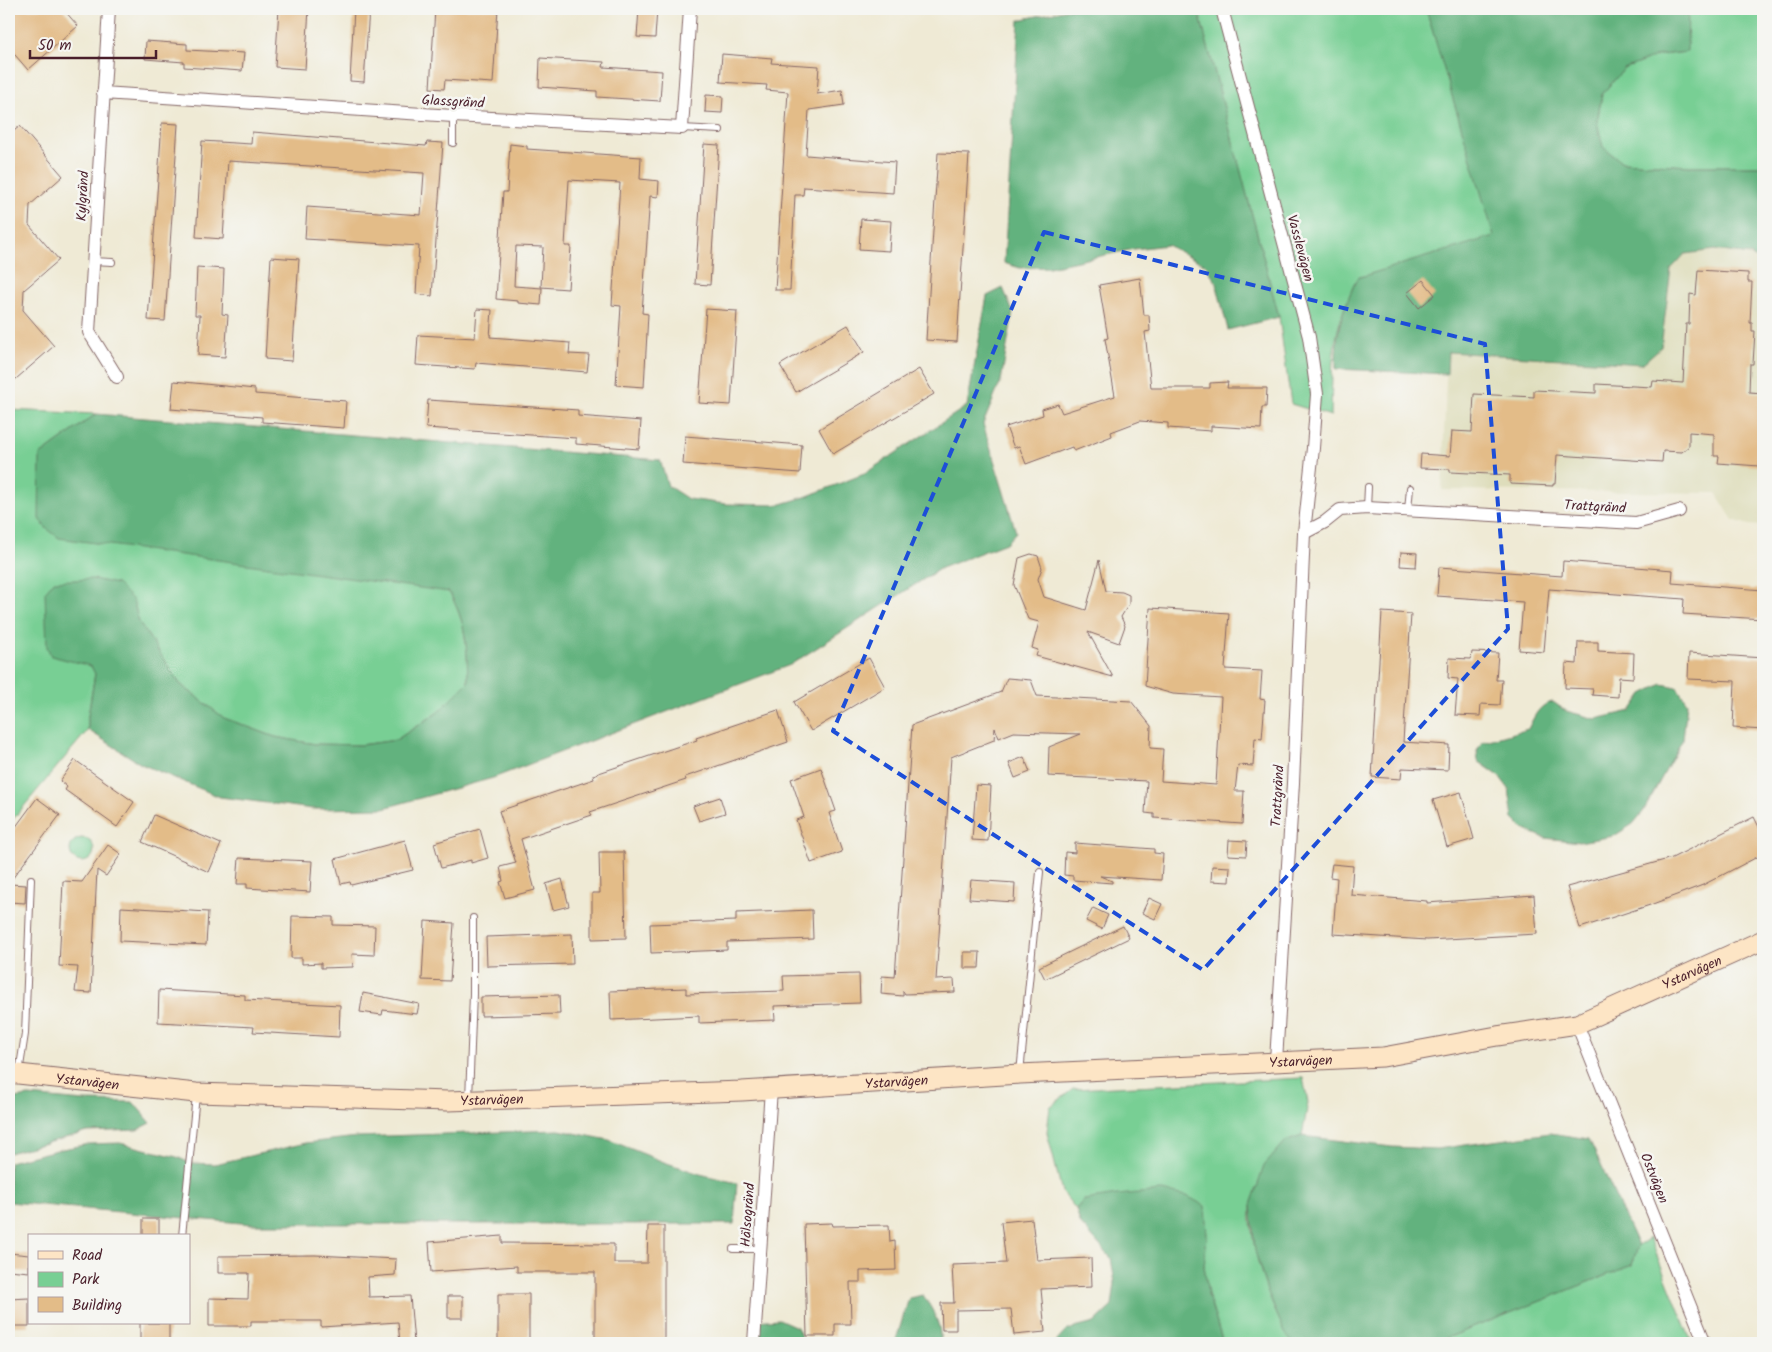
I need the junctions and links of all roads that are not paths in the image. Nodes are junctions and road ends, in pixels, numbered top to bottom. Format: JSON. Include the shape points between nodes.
{"nodes":[{"id":1,"x":109,"y":9,"type":"edge"},
{"id":2,"x":690,"y":9,"type":"edge"},
{"id":3,"x":1222,"y":9,"type":"edge"},
{"id":4,"x":103,"y":93,"type":"junction"},
{"id":5,"x":453,"y":116,"type":"junction"},
{"id":6,"x":682,"y":128,"type":"junction"},
{"id":7,"x":720,"y":130,"type":"dead end"},
{"id":8,"x":453,"y":143,"type":"dead end"},
{"id":9,"x":93,"y":261,"type":"junction"},
{"id":10,"x":112,"y":262,"type":"dead end"},
{"id":11,"x":117,"y":377,"type":"dead end"},
{"id":12,"x":1368,"y":487,"type":"dead end"},
{"id":13,"x":1410,"y":488,"type":"dead end"},
{"id":14,"x":1307,"y":500,"type":"joint"},
{"id":15,"x":1367,"y":508,"type":"junction"},
{"id":16,"x":1408,"y":510,"type":"junction"},
{"id":17,"x":1679,"y":511,"type":"dead end"},
{"id":18,"x":1304,"y":533,"type":"junction"},
{"id":19,"x":1040,"y":872,"type":"dead end"},
{"id":20,"x":31,"y":879,"type":"dead end"},
{"id":21,"x":473,"y":918,"type":"dead end"},
{"id":22,"x":1763,"y":940,"type":"edge"},
{"id":23,"x":1577,"y":1024,"type":"junction"},
{"id":24,"x":1276,"y":1061,"type":"junction"},
{"id":25,"x":14,"y":1073,"type":"edge"},
{"id":26,"x":1020,"y":1074,"type":"junction"},
{"id":27,"x":771,"y":1089,"type":"junction"},
{"id":28,"x":196,"y":1093,"type":"junction"},
{"id":29,"x":469,"y":1100,"type":"junction"},
{"id":30,"x":182,"y":1234,"type":"edge"},
{"id":31,"x":733,"y":1249,"type":"dead end"},
{"id":32,"x":760,"y":1249,"type":"junction"},
{"id":33,"x":754,"y":1343,"type":"edge"},
{"id":34,"x":1706,"y":1343,"type":"edge"}],
"edges":[{"from":1,"to":4,"type":"street","name":"Kylgränd"},
{"from":2,"to":6,"type":"street"},
{"from":3,"to":14,"type":"street","name":"Vasslevägen","via":[[1309,337],[1317,394]]},
{"from":4,"to":5,"type":"street","name":"Glassgränd"},
{"from":4,"to":9,"type":"street","name":"Kylgränd"},
{"from":5,"to":6,"type":"street","name":"Glassgränd"},
{"from":5,"to":8,"type":"lane"},
{"from":6,"to":7,"type":"lane"},
{"from":9,"to":10,"type":"lane"},
{"from":9,"to":11,"type":"street","name":"Kylgränd","via":[[89,332]]},
{"from":12,"to":15,"type":"lane"},
{"from":13,"to":16,"type":"lane"},
{"from":14,"to":18,"type":"street","name":"Trattgränd"},
{"from":15,"to":16,"type":"street","name":"Trattgränd"},
{"from":15,"to":18,"type":"street","name":"Trattgränd","via":[[1340,510]]},
{"from":16,"to":17,"type":"street","name":"Trattgränd","via":[[1636,523]]},
{"from":18,"to":24,"type":"street","name":"Trattgränd"},
{"from":19,"to":26,"type":"lane"},
{"from":20,"to":25,"type":"lane","via":[[25,1034]]},
{"from":21,"to":29,"type":"lane"},
{"from":22,"to":23,"type":"street","name":"Ystarvägen"},
{"from":23,"to":24,"type":"street","name":"Ystarvägen","via":[[1382,1057]]},
{"from":23,"to":34,"type":"street","name":"Ostvägen"},
{"from":24,"to":26,"type":"street","name":"Ystarvägen"},
{"from":25,"to":28,"type":"street","name":"Ystarvägen"},
{"from":26,"to":27,"type":"street","name":"Ystarvägen"},
{"from":27,"to":29,"type":"street","name":"Ystarvägen"},
{"from":27,"to":32,"type":"street","name":"Hälsogränd"},
{"from":28,"to":29,"type":"street","name":"Ystarvägen"},
{"from":28,"to":30,"type":"lane"},
{"from":31,"to":32,"type":"lane"},
{"from":32,"to":33,"type":"street","name":"Hälsogränd"}]}
